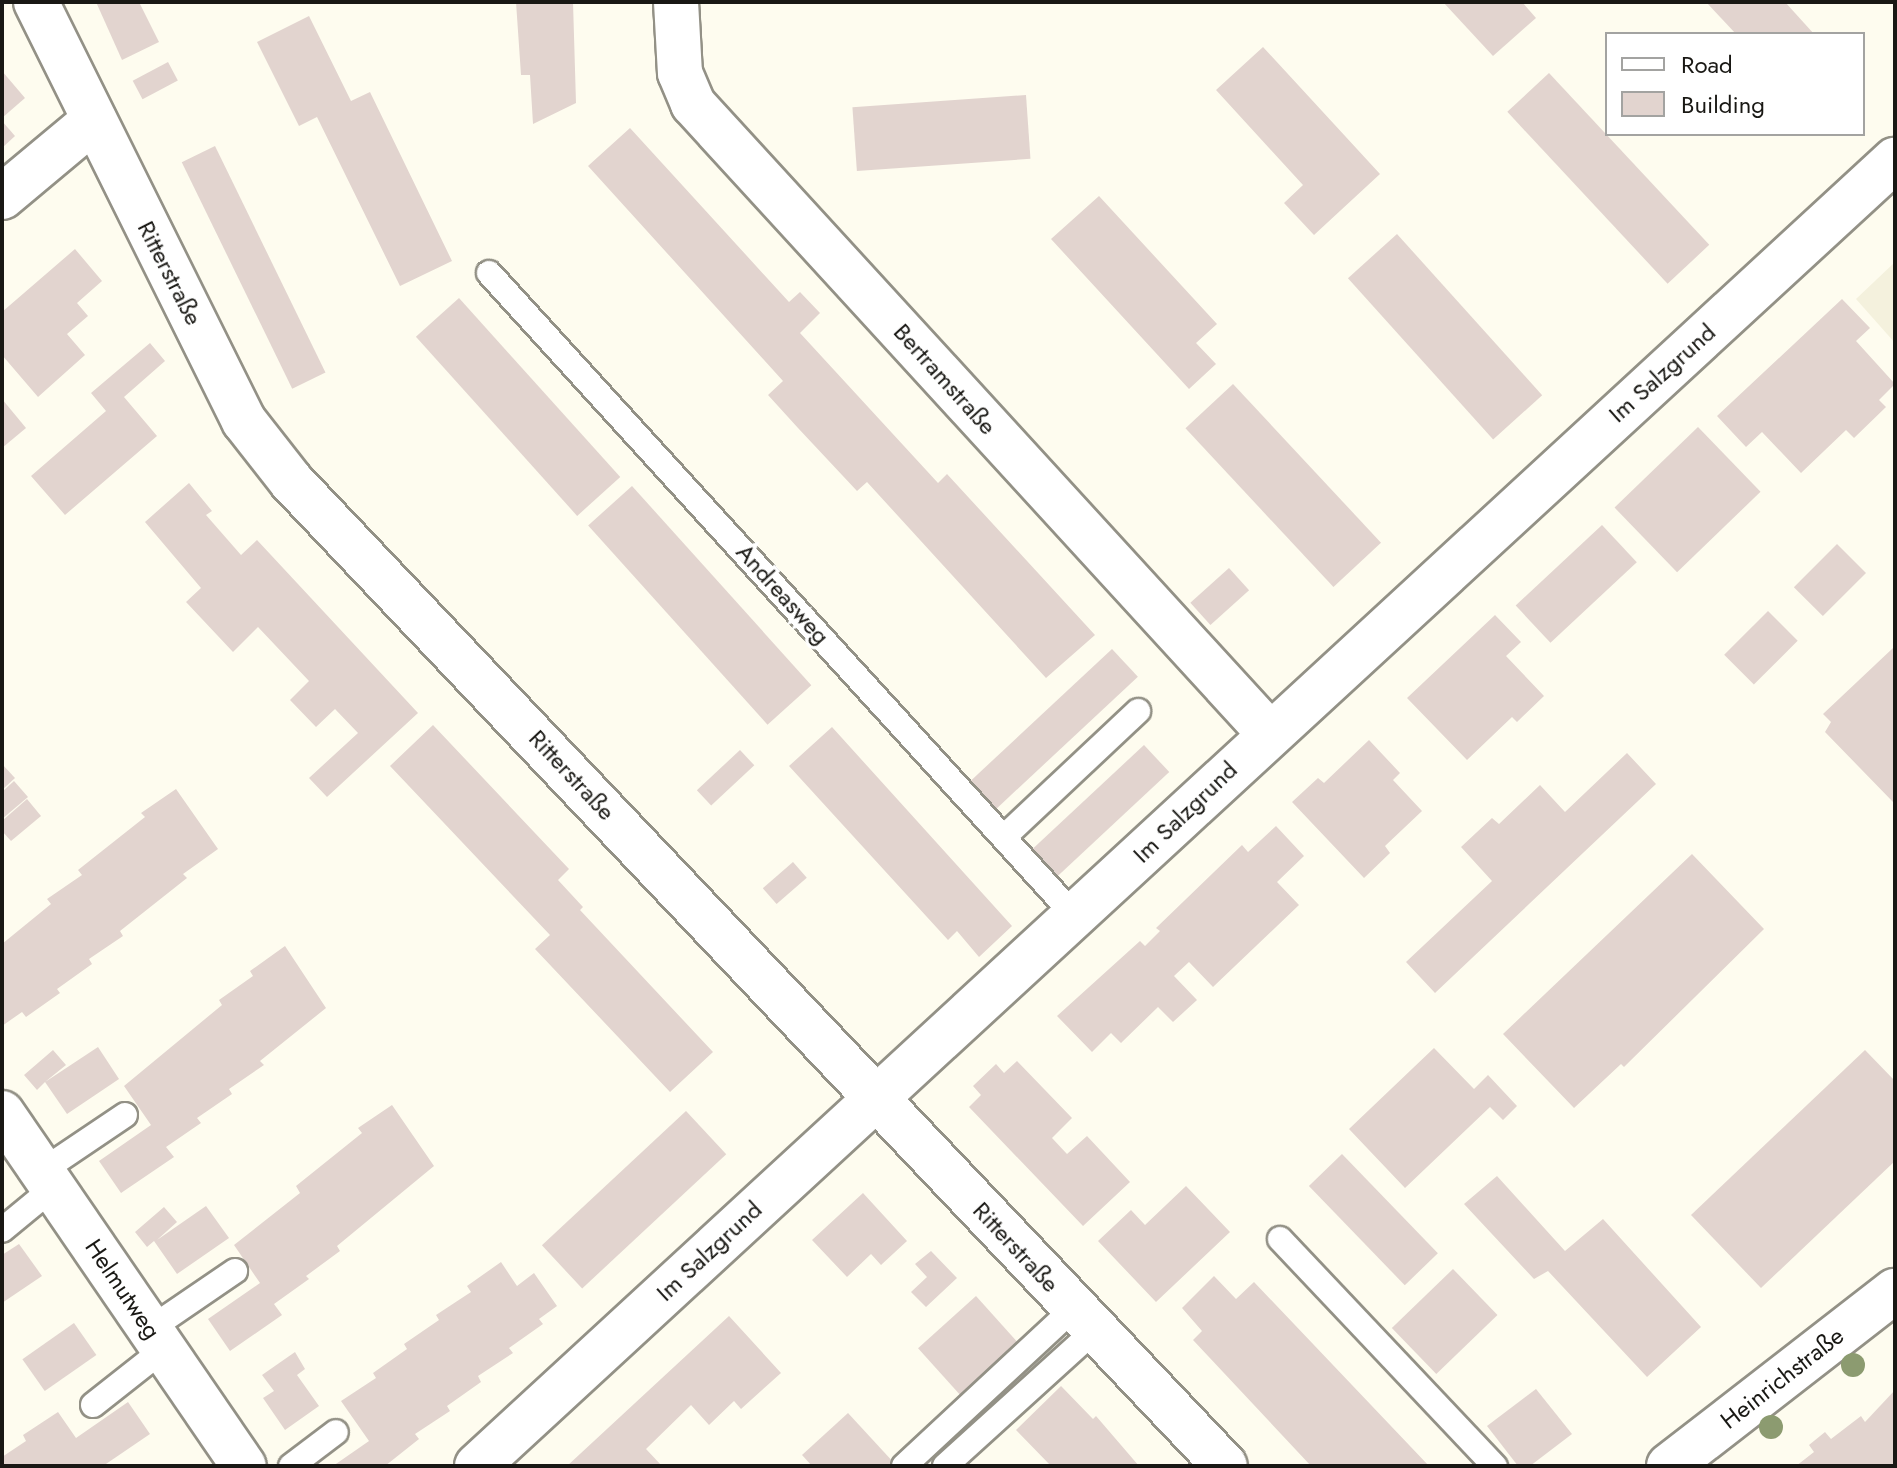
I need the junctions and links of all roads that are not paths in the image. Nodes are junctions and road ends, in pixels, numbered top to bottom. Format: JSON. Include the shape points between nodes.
{"nodes":[{"id":1,"x":36,"y":2,"type":"edge"},
{"id":2,"x":676,"y":2,"type":"edge"},
{"id":3,"x":94,"y":120,"type":"junction"},
{"id":4,"x":1895,"y":160,"type":"edge"},
{"id":5,"x":2,"y":197,"type":"edge"},
{"id":6,"x":489,"y":273,"type":"dead end"},
{"id":7,"x":1138,"y":711,"type":"dead end"},
{"id":8,"x":1268,"y":732,"type":"junction"},
{"id":9,"x":1004,"y":837,"type":"junction"},
{"id":10,"x":1075,"y":916,"type":"junction"},
{"id":11,"x":875,"y":1097,"type":"junction"},
{"id":12,"x":2,"y":1113,"type":"edge"},
{"id":13,"x":125,"y":1115,"type":"dead end"},
{"id":14,"x":48,"y":1179,"type":"junction"},
{"id":15,"x":2,"y":1230,"type":"edge"},
{"id":16,"x":1280,"y":1239,"type":"dead end"},
{"id":17,"x":235,"y":1271,"type":"dead end"},
{"id":18,"x":1895,"y":1291,"type":"edge"},
{"id":19,"x":1084,"y":1319,"type":"junction"},
{"id":20,"x":157,"y":1339,"type":"junction"},
{"id":21,"x":93,"y":1405,"type":"dead end"},
{"id":22,"x":336,"y":1432,"type":"dead end"},
{"id":23,"x":244,"y":1466,"type":"edge"},
{"id":24,"x":291,"y":1466,"type":"edge"},
{"id":25,"x":477,"y":1466,"type":"edge"},
{"id":26,"x":904,"y":1466,"type":"edge"},
{"id":27,"x":945,"y":1466,"type":"edge"},
{"id":28,"x":1225,"y":1466,"type":"edge"},
{"id":29,"x":1495,"y":1466,"type":"edge"},
{"id":30,"x":1669,"y":1466,"type":"edge"}],
"edges":[{"from":1,"to":3,"type":"street","name":"Ritterstraße"},
{"from":2,"to":8,"type":"street","name":"Bertramstraße","via":[[680,73],[693,104]]},
{"from":3,"to":5,"type":"street"},
{"from":3,"to":11,"type":"street","name":"Ritterstraße","via":[[244,421],[291,481]]},
{"from":4,"to":8,"type":"street","name":"Im Salzgrund"},
{"from":6,"to":9,"type":"lane","name":"Andreasweg"},
{"from":7,"to":9,"type":"lane"},
{"from":8,"to":10,"type":"street","name":"Im Salzgrund"},
{"from":9,"to":10,"type":"lane","name":"Andreasweg"},
{"from":10,"to":11,"type":"street","name":"Im Salzgrund"},
{"from":11,"to":19,"type":"street","name":"Ritterstraße"},
{"from":11,"to":25,"type":"street","name":"Im Salzgrund"},
{"from":12,"to":14,"type":"street","name":"Helmutweg"},
{"from":13,"to":14,"type":"lane"},
{"from":14,"to":15,"type":"lane"},
{"from":14,"to":20,"type":"street","name":"Helmutweg"},
{"from":16,"to":29,"type":"lane"},
{"from":17,"to":20,"type":"lane"},
{"from":18,"to":30,"type":"street","name":"Heinrichstraße"},
{"from":19,"to":26,"type":"lane"},
{"from":19,"to":27,"type":"lane"},
{"from":19,"to":28,"type":"street","name":"Ritterstraße"},
{"from":20,"to":21,"type":"lane"},
{"from":20,"to":23,"type":"street","name":"Helmutweg"},
{"from":22,"to":24,"type":"lane"}]}
